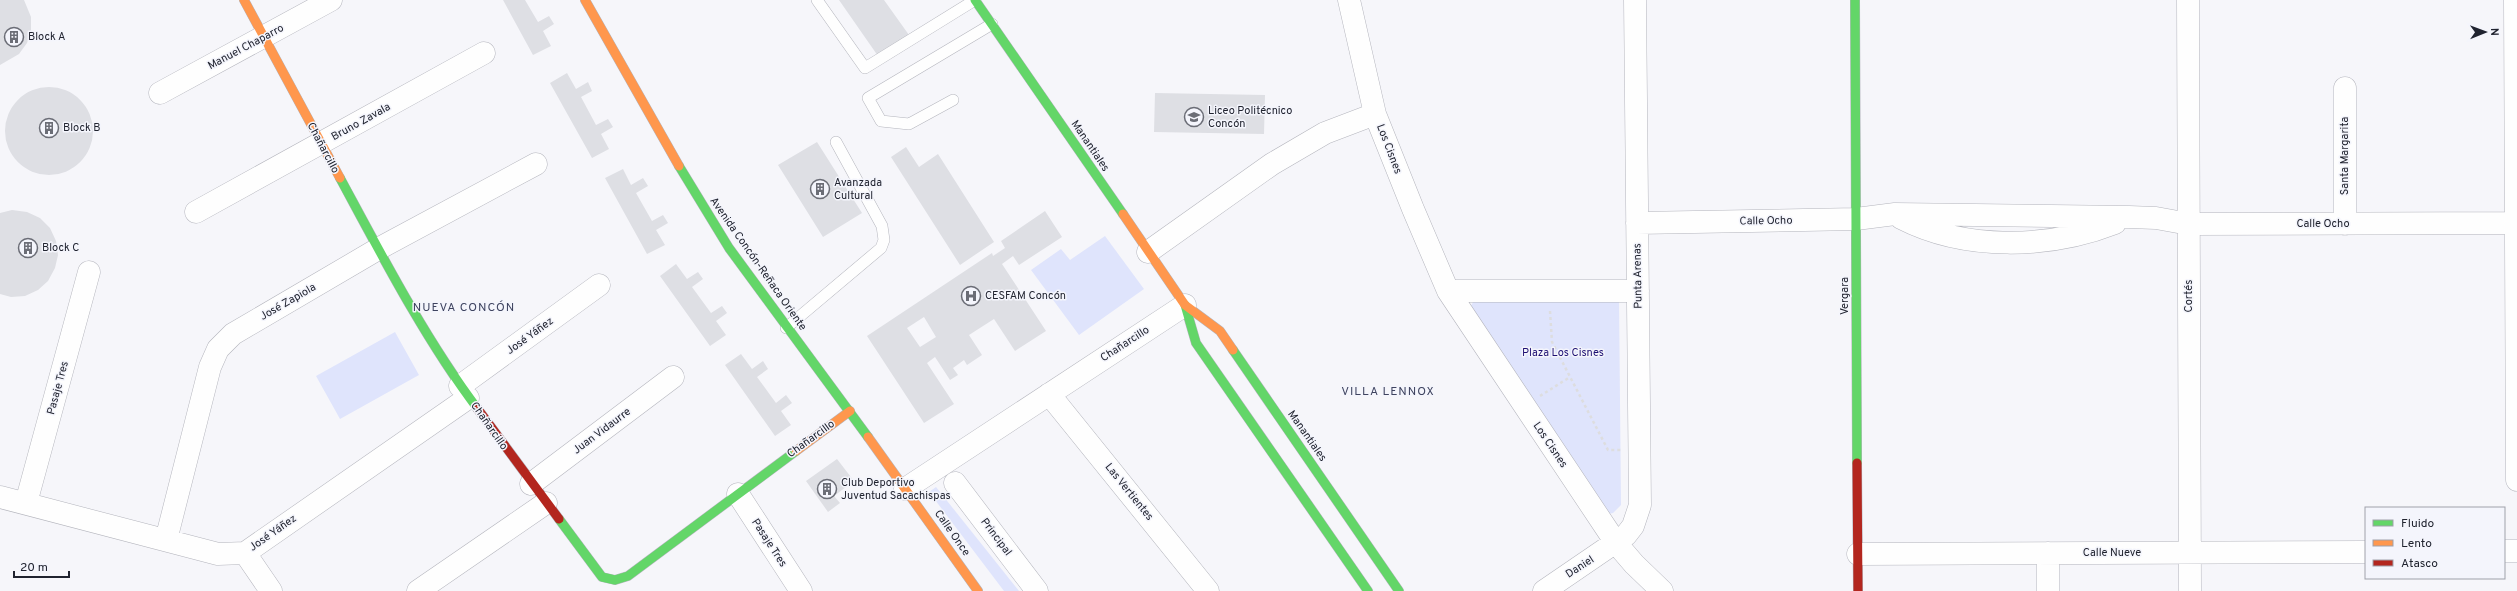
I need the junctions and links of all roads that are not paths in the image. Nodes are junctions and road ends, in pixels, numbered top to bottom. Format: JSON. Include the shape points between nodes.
{"nodes":[{"id":1,"x":244,"y":0,"type":"edge"},
{"id":2,"x":331,"y":0,"type":"edge"},
{"id":3,"x":585,"y":0,"type":"edge"},
{"id":4,"x":817,"y":0,"type":"edge"},
{"id":5,"x":975,"y":0,"type":"edge"},
{"id":6,"x":1349,"y":0,"type":"edge"},
{"id":7,"x":1635,"y":0,"type":"edge"},
{"id":8,"x":1855,"y":0,"type":"edge"},
{"id":9,"x":2188,"y":0,"type":"edge"},
{"id":10,"x":2515,"y":0,"type":"edge"},
{"id":11,"x":992,"y":24,"type":"junction"},
{"id":12,"x":263,"y":38,"type":"junction"},
{"id":13,"x":484,"y":53,"type":"dead end"},
{"id":14,"x":2345,"y":88,"type":"dead end"},
{"id":15,"x":160,"y":92,"type":"dead end"},
{"id":16,"x":953,"y":100,"type":"dead end"},
{"id":17,"x":1375,"y":114,"type":"junction"},
{"id":18,"x":836,"y":142,"type":"dead end"},
{"id":19,"x":321,"y":144,"type":"junction"},
{"id":20,"x":536,"y":164,"type":"dead end"},
{"id":21,"x":196,"y":212,"type":"dead end"},
{"id":22,"x":1856,"y":219,"type":"junction"},
{"id":23,"x":1637,"y":222,"type":"junction"},
{"id":24,"x":2516,"y":223,"type":"edge"},
{"id":25,"x":2188,"y":224,"type":"junction"},
{"id":26,"x":2345,"y":224,"type":"junction"},
{"id":27,"x":378,"y":249,"type":"junction"},
{"id":28,"x":1148,"y":252,"type":"junction"},
{"id":29,"x":89,"y":272,"type":"dead end"},
{"id":30,"x":599,"y":285,"type":"dead end"},
{"id":31,"x":1448,"y":290,"type":"junction"},
{"id":32,"x":1638,"y":291,"type":"junction"},
{"id":33,"x":1185,"y":305,"type":"junction"},
{"id":34,"x":786,"y":328,"type":"junction"},
{"id":35,"x":673,"y":377,"type":"dead end"},
{"id":36,"x":464,"y":392,"type":"junction"},
{"id":37,"x":1049,"y":394,"type":"junction"},
{"id":38,"x":850,"y":411,"type":"junction"},
{"id":39,"x":2517,"y":480,"type":"edge"},
{"id":40,"x":955,"y":483,"type":"dead end"},
{"id":41,"x":531,"y":484,"type":"junction"},
{"id":42,"x":905,"y":489,"type":"junction"},
{"id":43,"x":738,"y":494,"type":"junction"},
{"id":44,"x":0,"y":497,"type":"edge"},
{"id":45,"x":26,"y":503,"type":"junction"},
{"id":46,"x":546,"y":503,"type":"junction"},
{"id":47,"x":166,"y":540,"type":"junction"},
{"id":48,"x":1616,"y":543,"type":"junction"},
{"id":49,"x":2517,"y":551,"type":"edge"},
{"id":50,"x":2190,"y":552,"type":"junction"},
{"id":51,"x":2365,"y":552,"type":"edge"},
{"id":52,"x":2505,"y":552,"type":"edge"},
{"id":53,"x":245,"y":553,"type":"junction"},
{"id":54,"x":2048,"y":553,"type":"junction"},
{"id":55,"x":1858,"y":554,"type":"junction"},
{"id":56,"x":602,"y":584,"type":"edge"},
{"id":57,"x":271,"y":591,"type":"edge"},
{"id":58,"x":418,"y":591,"type":"edge"},
{"id":59,"x":801,"y":591,"type":"edge"},
{"id":60,"x":978,"y":591,"type":"edge"},
{"id":61,"x":1037,"y":591,"type":"edge"},
{"id":62,"x":1208,"y":591,"type":"edge"},
{"id":63,"x":1368,"y":591,"type":"edge"},
{"id":64,"x":1399,"y":591,"type":"edge"},
{"id":65,"x":1544,"y":591,"type":"edge"},
{"id":66,"x":1662,"y":591,"type":"edge"},
{"id":67,"x":1858,"y":591,"type":"edge"},
{"id":68,"x":2048,"y":591,"type":"edge"},
{"id":69,"x":2190,"y":591,"type":"edge"}],
"edges":[{"from":1,"to":12,"type":"street","name":"Chañarcillo"},
{"from":2,"to":12,"type":"street","name":"Manuel Chaparro"},
{"from":3,"to":34,"type":"street","name":"Avenida Concón-Reñaca Oriente","via":[[700,204]]},
{"from":4,"to":5,"type":"lane","via":[[865,68]]},
{"from":5,"to":11,"type":"street","name":"Manantiales"},
{"from":6,"to":17,"type":"street","name":"Los Cisnes"},
{"from":7,"to":23,"type":"street","name":"Punta Arenas"},
{"from":8,"to":22,"type":"street","name":"Vergara"},
{"from":9,"to":25,"type":"street","name":"Cortés"},
{"from":10,"to":24,"type":"street"},
{"from":11,"to":16,"type":"lane","via":[[868,98],[881,121],[909,124]]},
{"from":11,"to":28,"type":"street","name":"Manantiales"},
{"from":12,"to":15,"type":"street","name":"Manuel Chaparro"},
{"from":12,"to":19,"type":"street","name":"Chañarcillo"},
{"from":13,"to":19,"type":"street","name":"Bruno Zavala"},
{"from":14,"to":26,"type":"street","name":"Santa Margarita"},
{"from":17,"to":28,"type":"street","via":[[1325,132],[1272,164]]},
{"from":17,"to":31,"type":"street","name":"Los Cisnes","via":[[1412,209]]},
{"from":18,"to":34,"type":"lane","via":[[882,226],[883,244],[821,301]]},
{"from":19,"to":21,"type":"street","name":"Bruno Zavala"},
{"from":19,"to":27,"type":"street","name":"Chañarcillo"},
{"from":20,"to":27,"type":"street","name":"José Zapiola"},
{"from":22,"to":23,"type":"street","name":"Calle Ocho"},
{"from":22,"to":25,"type":"street","name":"Calle Ocho","via":[[1894,214],[1913,224],[1965,240],[2004,241],[2088,232],[2129,217],[2156,218]]},
{"from":22,"to":55,"type":"street","name":"Vergara"},
{"from":23,"to":32,"type":"street","name":"Punta Arenas"},
{"from":24,"to":26,"type":"street","name":"Calle Ocho"},
{"from":24,"to":39,"type":"street"},
{"from":25,"to":26,"type":"street","name":"Calle Ocho"},
{"from":25,"to":50,"type":"street","name":"Cortés"},
{"from":27,"to":36,"type":"street","name":"Chañarcillo"},
{"from":27,"to":47,"type":"street","name":"José Zapiola","via":[[232,334],[218,349],[210,367]]},
{"from":28,"to":33,"type":"street","name":"Manantiales"},
{"from":29,"to":45,"type":"street","name":"Pasaje Tres"},
{"from":30,"to":36,"type":"street","name":"José Yáñez"},
{"from":31,"to":32,"type":"street"},
{"from":31,"to":48,"type":"street","name":"Los Cisnes"},
{"from":32,"to":48,"type":"street","name":"Punta Arenas","via":[[1640,505],[1638,516],[1626,535]]},
{"from":33,"to":37,"type":"street","name":"Chañarcillo"},
{"from":33,"to":63,"type":"street","name":"Manantiales","via":[[1196,343]]},
{"from":33,"to":64,"type":"street","name":"Manantiales","via":[[1220,331]]},
{"from":34,"to":38,"type":"street","name":"Avenida Concón-Reñaca Oriente"},
{"from":35,"to":41,"type":"street","name":"Juan Vidaurre"},
{"from":36,"to":41,"type":"street","name":"Chañarcillo"},
{"from":36,"to":53,"type":"street","name":"José Yáñez"},
{"from":37,"to":42,"type":"street","name":"Chañarcillo"},
{"from":37,"to":62,"type":"street","name":"Las Vertientes"},
{"from":38,"to":42,"type":"street","name":"Avenida Concón-Reñaca Oriente"},
{"from":38,"to":43,"type":"street","name":"Chañarcillo"},
{"from":40,"to":61,"type":"street","name":"Principal"},
{"from":41,"to":46,"type":"street","name":"Chañarcillo"},
{"from":42,"to":60,"type":"street","name":"Calle Once"},
{"from":43,"to":56,"type":"street","name":"Chañarcillo","via":[[628,576]]},
{"from":43,"to":59,"type":"street","name":"Pasaje Tres"},
{"from":44,"to":45,"type":"street","name":"José Yáñez"},
{"from":45,"to":47,"type":"street","name":"José Yáñez"},
{"from":46,"to":56,"type":"street","name":"Chañarcillo"},
{"from":46,"to":58,"type":"street"},
{"from":47,"to":53,"type":"street","name":"José Yáñez","via":[[218,554]]},
{"from":48,"to":65,"type":"street","name":"Daniel"},
{"from":48,"to":66,"type":"street","name":"Los Cisnes"},
{"from":49,"to":52,"type":"street"},
{"from":50,"to":51,"type":"street","name":"Calle Nueve"},
{"from":50,"to":54,"type":"street","name":"Calle Nueve"},
{"from":50,"to":69,"type":"street","name":"Cortés"},
{"from":53,"to":57,"type":"street"},
{"from":54,"to":55,"type":"street","name":"Calle Nueve"},
{"from":54,"to":68,"type":"street"},
{"from":55,"to":67,"type":"street","name":"Vergara"}]}
